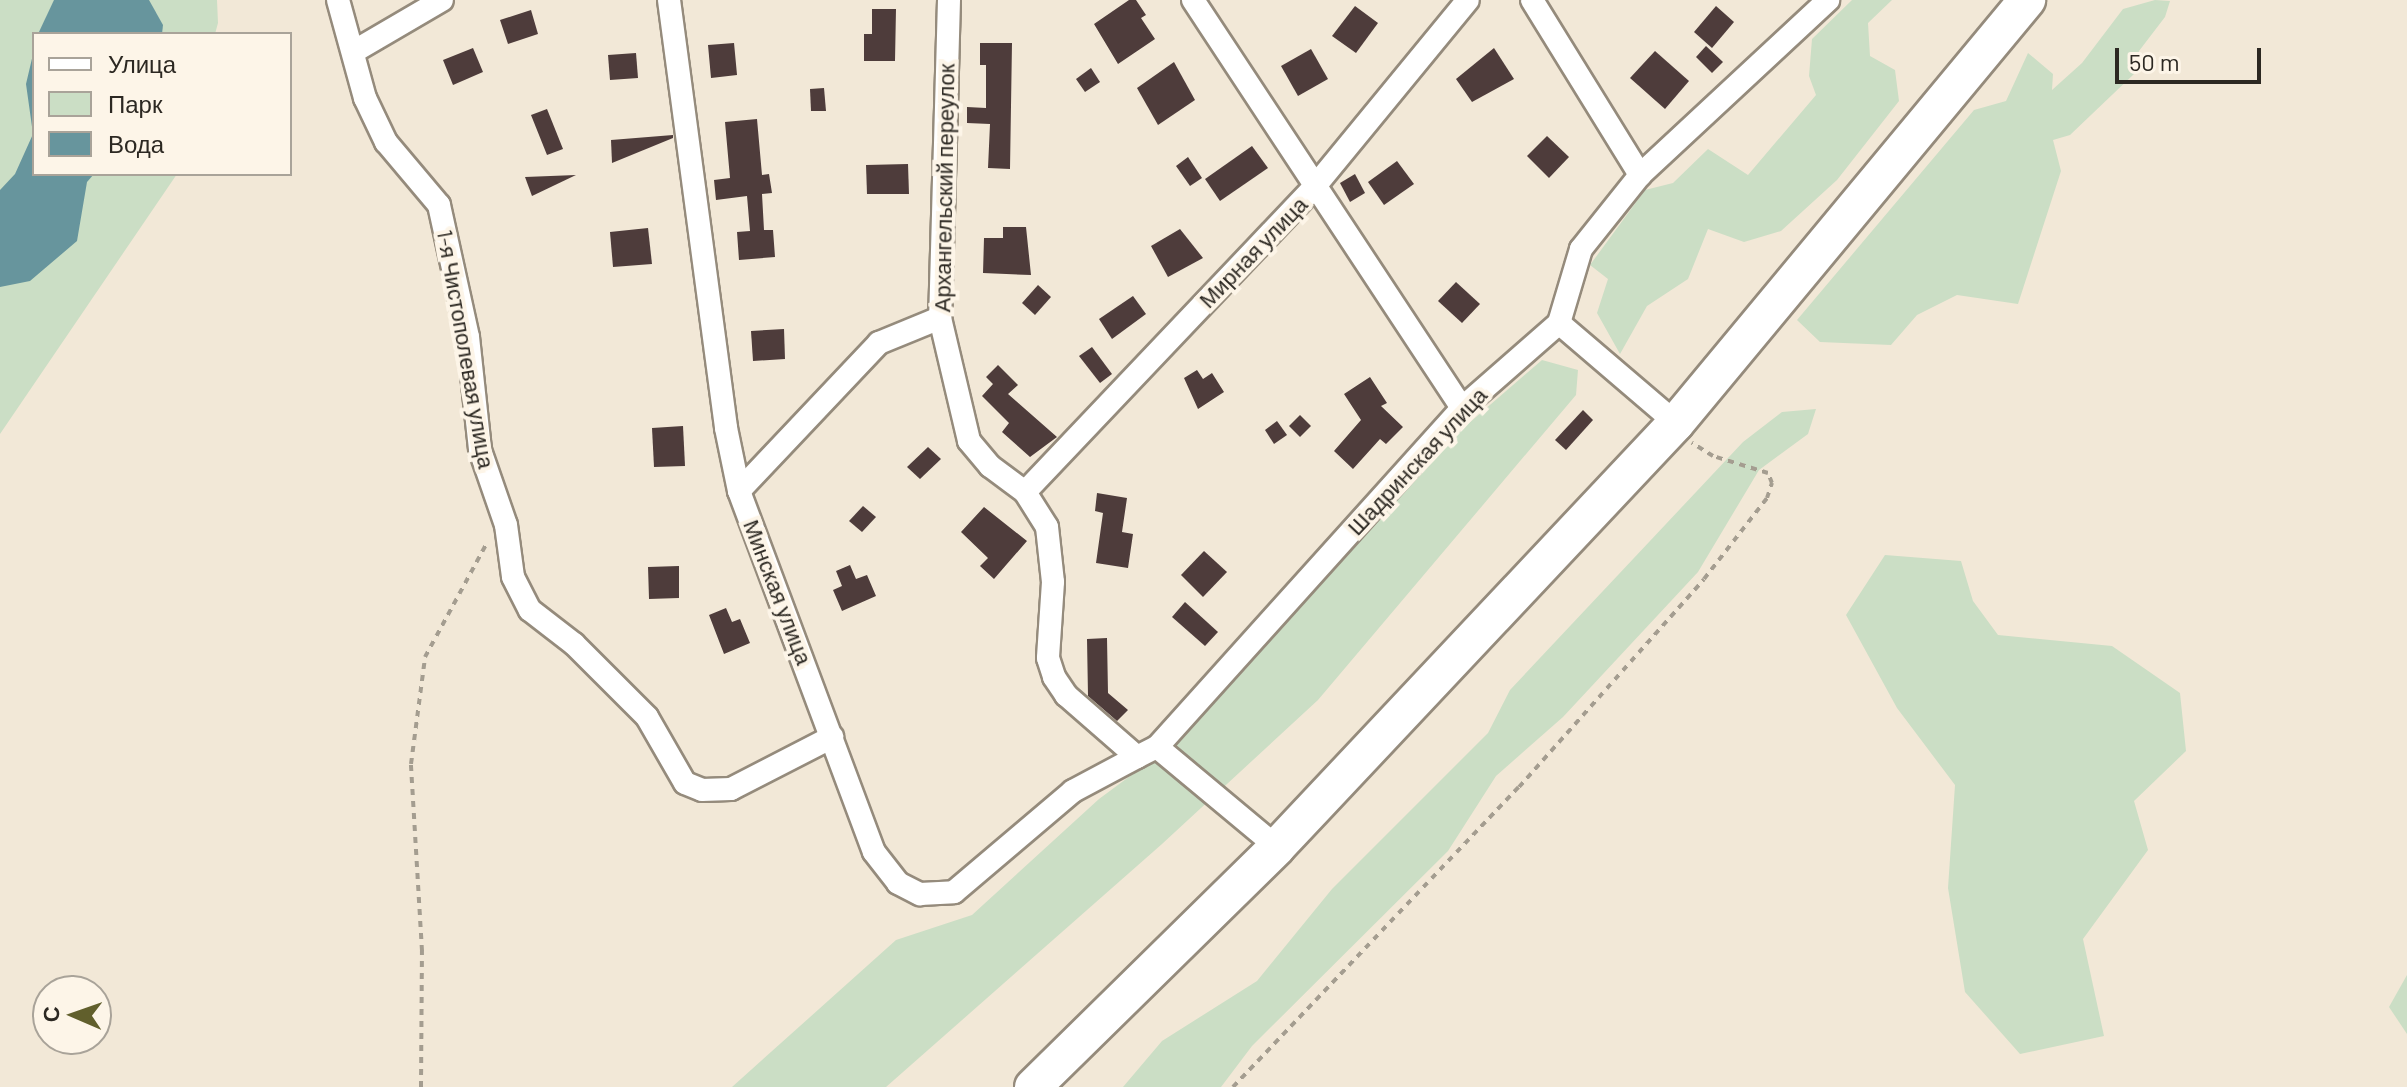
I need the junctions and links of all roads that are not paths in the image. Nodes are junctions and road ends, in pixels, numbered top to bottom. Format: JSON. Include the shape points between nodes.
{"nodes":[{"id":1,"x":338,"y":0,"type":"edge"},
{"id":2,"x":442,"y":0,"type":"edge"},
{"id":3,"x":669,"y":0,"type":"edge"},
{"id":4,"x":949,"y":0,"type":"edge"},
{"id":5,"x":1193,"y":0,"type":"edge"},
{"id":6,"x":1468,"y":0,"type":"edge"},
{"id":7,"x":1532,"y":0,"type":"edge"},
{"id":8,"x":1828,"y":0,"type":"edge"},
{"id":9,"x":2027,"y":0,"type":"edge"},
{"id":10,"x":353,"y":52,"type":"junction"},
{"id":11,"x":1640,"y":175,"type":"junction"},
{"id":12,"x":1316,"y":185,"type":"junction"},
{"id":13,"x":940,"y":318,"type":"junction"},
{"id":14,"x":1559,"y":323,"type":"junction"},
{"id":15,"x":1462,"y":408,"type":"junction"},
{"id":16,"x":1676,"y":423,"type":"junction"},
{"id":17,"x":739,"y":491,"type":"junction"},
{"id":18,"x":1025,"y":492,"type":"junction"},
{"id":19,"x":832,"y":737,"type":"junction"},
{"id":20,"x":1147,"y":752,"type":"junction"},
{"id":21,"x":1277,"y":847,"type":"junction"},
{"id":22,"x":1033,"y":1087,"type":"edge"}],
"edges":[{"from":1,"to":10,"type":"street","name":"1-я Чистополевая улица"},
{"from":2,"to":10,"type":"street"},
{"from":3,"to":17,"type":"street","name":"Минская улица"},
{"from":4,"to":13,"type":"street","name":"Архангельский переулок"},
{"from":5,"to":12,"type":"street"},
{"from":6,"to":12,"type":"street","name":"Мирная улица"},
{"from":7,"to":11,"type":"street"},
{"from":8,"to":11,"type":"street"},
{"from":9,"to":16,"type":"main road"},
{"from":10,"to":19,"type":"street","name":"1-я Чистополевая улица","via":[[386,142],[439,205],[468,337],[480,450],[509,539],[513,577],[530,610],[574,644],[647,717],[685,783],[702,790],[731,789]]},
{"from":11,"to":14,"type":"street","via":[[1581,249]]},
{"from":12,"to":15,"type":"street"},
{"from":12,"to":18,"type":"street","name":"Мирная улица"},
{"from":13,"to":17,"type":"street","via":[[879,343]]},
{"from":13,"to":18,"type":"street","name":"Архангельский переулок","via":[[969,441],[990,466]]},
{"from":14,"to":15,"type":"street","name":"Шадринская улица"},
{"from":14,"to":16,"type":"street"},
{"from":15,"to":20,"type":"street","name":"Шадринская улица"},
{"from":16,"to":21,"type":"main road"},
{"from":17,"to":19,"type":"street","name":"Минская улица"},
{"from":18,"to":20,"type":"street","via":[[1047,527],[1053,582],[1048,658],[1054,677],[1066,695]]},
{"from":19,"to":20,"type":"street","name":"Минская улица","via":[[874,852],[898,883],[920,894],[954,892],[1073,791]]},
{"from":20,"to":21,"type":"street"},
{"from":21,"to":22,"type":"main road"}]}
